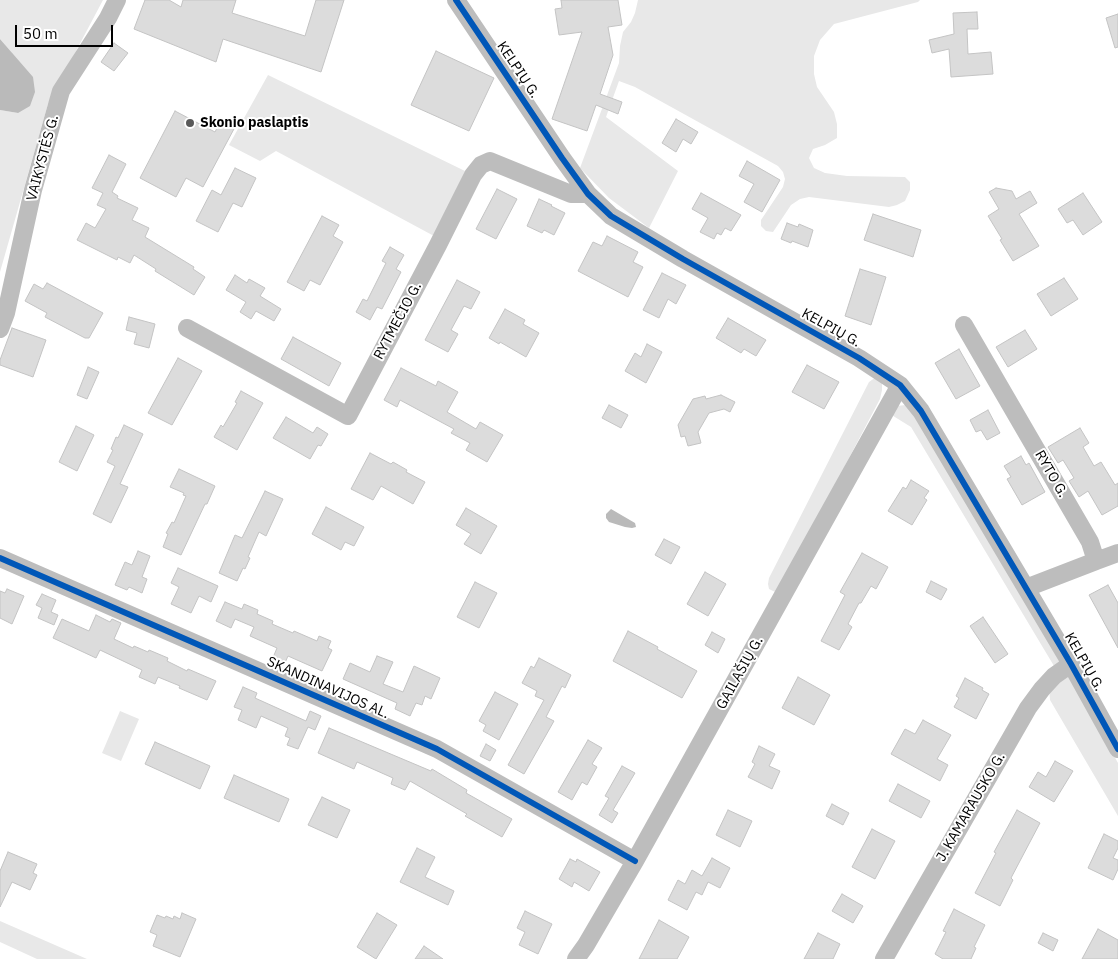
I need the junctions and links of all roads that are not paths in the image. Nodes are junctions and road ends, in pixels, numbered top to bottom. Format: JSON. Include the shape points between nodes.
{"nodes":[{"id":1,"x":117,"y":0,"type":"edge"},
{"id":2,"x":456,"y":0,"type":"edge"},
{"id":3,"x":588,"y":194,"type":"junction"},
{"id":4,"x":964,"y":325,"type":"dead end"},
{"id":5,"x":187,"y":328,"type":"dead end"},
{"id":6,"x":0,"y":329,"type":"edge"},
{"id":7,"x":900,"y":385,"type":"junction"},
{"id":8,"x":1118,"y":553,"type":"edge"},
{"id":9,"x":0,"y":558,"type":"edge"},
{"id":10,"x":1096,"y":561,"type":"junction"},
{"id":11,"x":1026,"y":588,"type":"junction"},
{"id":12,"x":1072,"y":664,"type":"junction"},
{"id":13,"x":1118,"y":749,"type":"edge"},
{"id":14,"x":635,"y":860,"type":"junction"},
{"id":15,"x":576,"y":959,"type":"edge"},
{"id":16,"x":884,"y":959,"type":"edge"}],
"edges":[{"from":1,"to":6,"type":"street","name":"VAIKYSTĖS G.","via":[[61,91],[33,190]]},
{"from":2,"to":3,"type":"street","name":"KELPIŲ G."},
{"from":3,"to":5,"type":"street","name":"RYTMEČIO G.","via":[[571,194],[490,161],[481,166],[473,175],[348,416]]},
{"from":3,"to":7,"type":"street","name":"KELPIŲ G.","via":[[611,216],[859,358]]},
{"from":4,"to":10,"type":"street","name":"RYTO G.","via":[[1090,542]]},
{"from":7,"to":11,"type":"street","name":"KELPIŲ G.","via":[[921,411]]},
{"from":7,"to":14,"type":"street","name":"GAILAŠIŲ G."},
{"from":8,"to":10,"type":"street"},
{"from":9,"to":14,"type":"street","name":"SKANDINAVIJOS AL.","via":[[437,749]]},
{"from":10,"to":11,"type":"street"},
{"from":11,"to":12,"type":"street","name":"KELPIŲ G."},
{"from":12,"to":13,"type":"street","name":"KELPIŲ G."},
{"from":12,"to":16,"type":"street","name":"J. KAMARAUSKO G.","via":[[1054,676],[1028,708]]},
{"from":14,"to":15,"type":"street","name":"GAILAŠIŲ G."}]}
